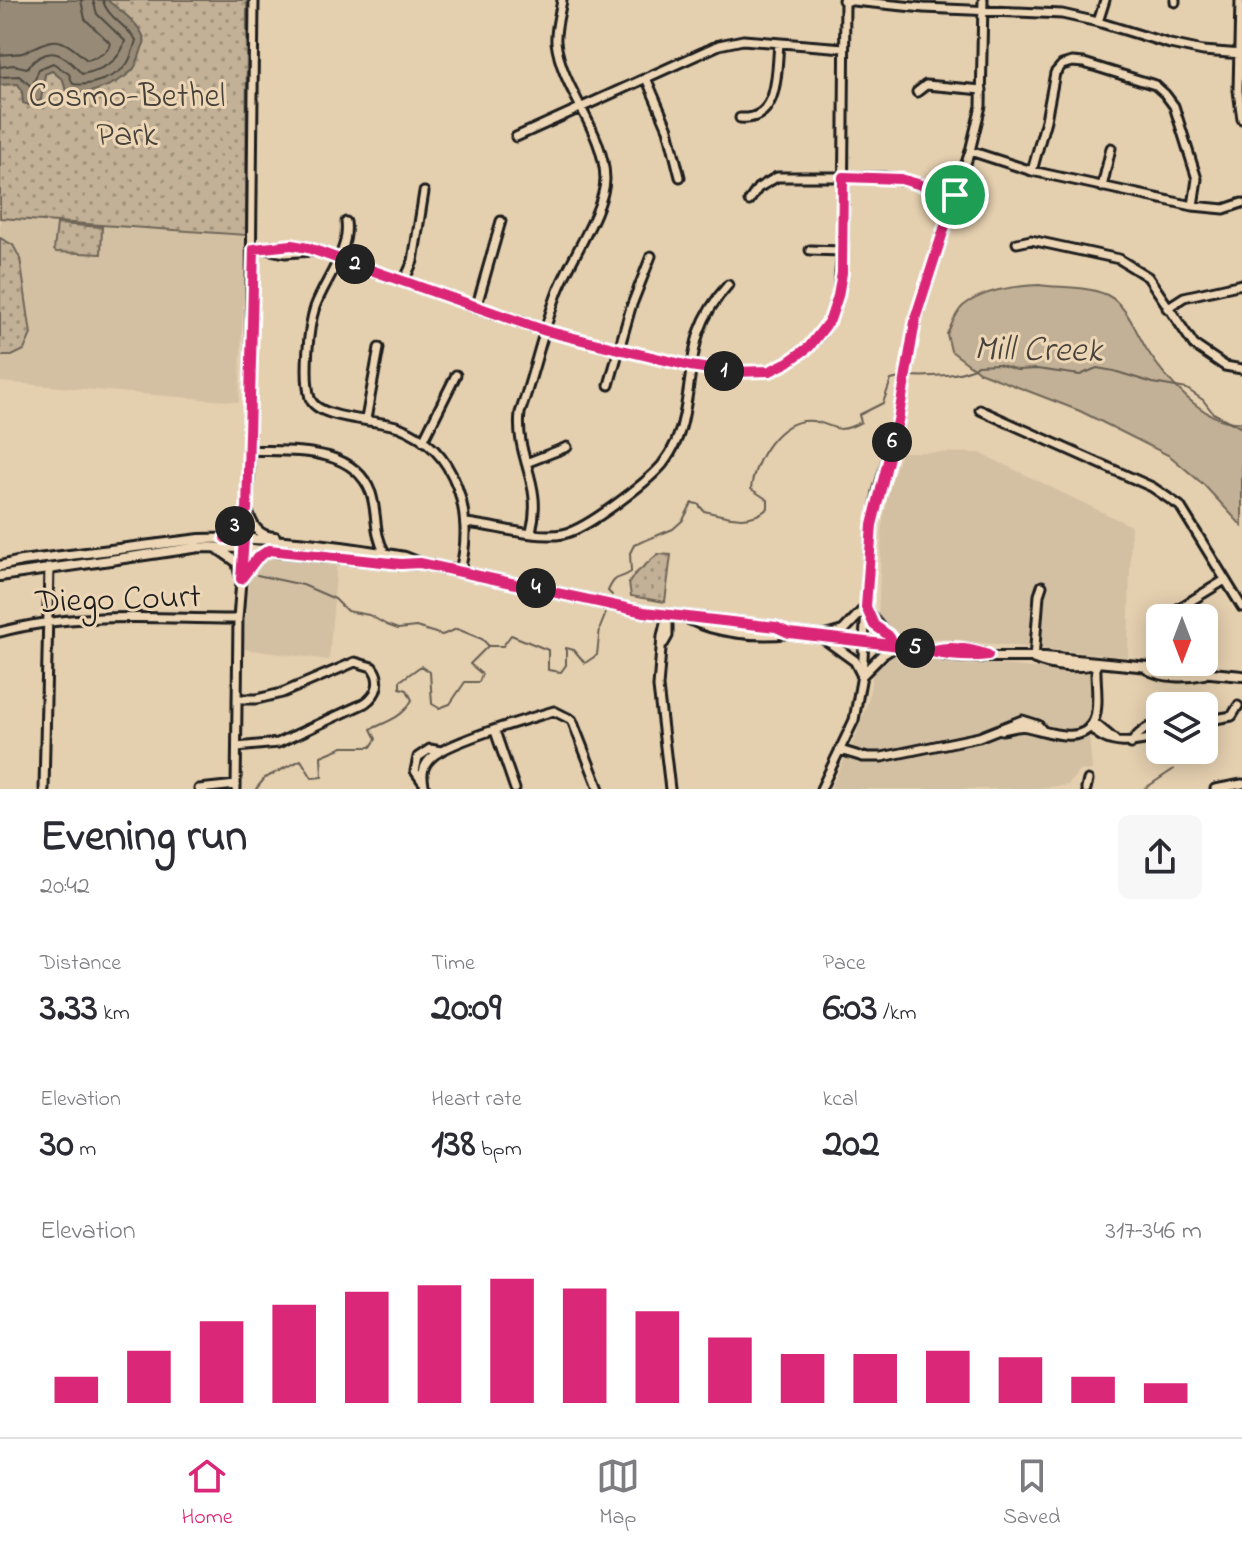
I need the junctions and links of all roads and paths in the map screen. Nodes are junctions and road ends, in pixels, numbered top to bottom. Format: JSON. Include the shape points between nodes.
{"nodes":[{"id":1,"x":254,"y":0,"type":"edge"},
{"id":2,"x":562,"y":0,"type":"edge"},
{"id":3,"x":844,"y":0,"type":"edge"},
{"id":4,"x":983,"y":0,"type":"edge"},
{"id":5,"x":1105,"y":0,"type":"edge"},
{"id":6,"x":1240,"y":0,"type":"edge"},
{"id":7,"x":876,"y":2,"type":"edge"},
{"id":8,"x":983,"y":10,"type":"junction"},
{"id":9,"x":1098,"y":22,"type":"junction"},
{"id":10,"x":779,"y":44,"type":"junction"},
{"id":11,"x":844,"y":48,"type":"junction"},
{"id":12,"x":1241,"y":54,"type":"edge"},
{"id":13,"x":646,"y":78,"type":"junction"},
{"id":14,"x":982,"y":90,"type":"junction"},
{"id":15,"x":917,"y":92,"type":"dead end"},
{"id":16,"x":582,"y":107,"type":"junction"},
{"id":17,"x":740,"y":118,"type":"dead end"},
{"id":18,"x":1242,"y":119,"type":"edge"},
{"id":19,"x":516,"y":137,"type":"dead end"},
{"id":20,"x":1111,"y":148,"type":"dead end"},
{"id":21,"x":970,"y":151,"type":"junction"},
{"id":22,"x":1032,"y":171,"type":"junction"},
{"id":23,"x":680,"y":177,"type":"dead end"},
{"id":24,"x":843,"y":177,"type":"junction"},
{"id":25,"x":1102,"y":187,"type":"junction"},
{"id":26,"x":424,"y":192,"type":"dead end"},
{"id":27,"x":955,"y":195,"type":"junction"},
{"id":28,"x":749,"y":201,"type":"dead end"},
{"id":29,"x":1242,"y":203,"type":"edge"},
{"id":30,"x":1193,"y":206,"type":"junction"},
{"id":31,"x":501,"y":221,"type":"dead end"},
{"id":32,"x":346,"y":222,"type":"dead end"},
{"id":33,"x":1017,"y":243,"type":"dead end"},
{"id":34,"x":254,"y":249,"type":"junction"},
{"id":35,"x":810,"y":250,"type":"dead end"},
{"id":36,"x":842,"y":251,"type":"junction"},
{"id":37,"x":651,"y":256,"type":"dead end"},
{"id":38,"x":338,"y":258,"type":"junction"},
{"id":39,"x":404,"y":281,"type":"junction"},
{"id":40,"x":1242,"y":284,"type":"edge"},
{"id":41,"x":728,"y":285,"type":"dead end"},
{"id":42,"x":477,"y":305,"type":"junction"},
{"id":43,"x":1167,"y":308,"type":"junction"},
{"id":44,"x":546,"y":331,"type":"junction"},
{"id":45,"x":379,"y":348,"type":"dead end"},
{"id":46,"x":618,"y":349,"type":"junction"},
{"id":47,"x":690,"y":366,"type":"junction"},
{"id":48,"x":1242,"y":369,"type":"edge"},
{"id":49,"x":456,"y":375,"type":"dead end"},
{"id":50,"x":609,"y":385,"type":"dead end"},
{"id":51,"x":980,"y":410,"type":"dead end"},
{"id":52,"x":366,"y":419,"type":"junction"},
{"id":53,"x":423,"y":441,"type":"junction"},
{"id":54,"x":567,"y":447,"type":"dead end"},
{"id":55,"x":249,"y":450,"type":"junction"},
{"id":56,"x":526,"y":463,"type":"junction"},
{"id":57,"x":247,"y":510,"type":"junction"},
{"id":58,"x":466,"y":523,"type":"junction"},
{"id":59,"x":531,"y":532,"type":"junction"},
{"id":60,"x":225,"y":538,"type":"junction"},
{"id":61,"x":377,"y":539,"type":"junction"},
{"id":62,"x":244,"y":544,"type":"junction"},
{"id":63,"x":306,"y":544,"type":"junction"},
{"id":64,"x":216,"y":547,"type":"junction"},
{"id":65,"x":269,"y":550,"type":"junction"},
{"id":66,"x":365,"y":551,"type":"junction"},
{"id":67,"x":385,"y":553,"type":"junction"},
{"id":68,"x":48,"y":562,"type":"junction"},
{"id":69,"x":420,"y":563,"type":"junction"},
{"id":70,"x":460,"y":570,"type":"junction"},
{"id":71,"x":1,"y":573,"type":"edge"},
{"id":72,"x":241,"y":579,"type":"junction"},
{"id":73,"x":1225,"y":580,"type":"junction"},
{"id":74,"x":1042,"y":586,"type":"dead end"},
{"id":75,"x":1186,"y":604,"type":"edge"},
{"id":76,"x":866,"y":607,"type":"junction"},
{"id":77,"x":1242,"y":607,"type":"edge"},
{"id":78,"x":667,"y":615,"type":"junction"},
{"id":79,"x":238,"y":619,"type":"junction"},
{"id":80,"x":688,"y":619,"type":"junction"},
{"id":81,"x":49,"y":622,"type":"junction"},
{"id":82,"x":748,"y":623,"type":"junction"},
{"id":83,"x":717,"y":628,"type":"junction"},
{"id":84,"x":0,"y":632,"type":"edge"},
{"id":85,"x":789,"y":633,"type":"junction"},
{"id":86,"x":822,"y":637,"type":"junction"},
{"id":87,"x":864,"y":643,"type":"junction"},
{"id":88,"x":896,"y":646,"type":"junction"},
{"id":89,"x":1034,"y":659,"type":"junction"},
{"id":90,"x":1096,"y":664,"type":"junction"},
{"id":91,"x":862,"y":675,"type":"junction"},
{"id":92,"x":1242,"y":676,"type":"edge"},
{"id":93,"x":238,"y":699,"type":"junction"},
{"id":94,"x":1238,"y":706,"type":"dead end"},
{"id":95,"x":1218,"y":718,"type":"edge"},
{"id":96,"x":1090,"y":726,"type":"junction"},
{"id":97,"x":1146,"y":729,"type":"edge"},
{"id":98,"x":495,"y":731,"type":"junction"},
{"id":99,"x":1146,"y":740,"type":"edge"},
{"id":100,"x":1131,"y":744,"type":"junction"},
{"id":101,"x":237,"y":747,"type":"junction"},
{"id":102,"x":840,"y":750,"type":"junction"},
{"id":103,"x":1242,"y":784,"type":"edge"},
{"id":104,"x":424,"y":785,"type":"edge"},
{"id":105,"x":236,"y":787,"type":"edge"},
{"id":106,"x":44,"y":789,"type":"edge"},
{"id":107,"x":199,"y":789,"type":"edge"},
{"id":108,"x":515,"y":789,"type":"edge"},
{"id":109,"x":599,"y":789,"type":"edge"},
{"id":110,"x":670,"y":789,"type":"edge"},
{"id":111,"x":821,"y":789,"type":"edge"},
{"id":112,"x":1215,"y":789,"type":"edge"}],
"edges":[{"from":1,"to":34,"type":"street"},
{"from":2,"to":16,"type":"street","via":[[556,40],[564,72]]},
{"from":3,"to":7,"type":"street"},
{"from":3,"to":11,"type":"street"},
{"from":4,"to":8,"type":"street"},
{"from":5,"to":9,"type":"street"},
{"from":6,"to":12,"type":"street"},
{"from":7,"to":8,"type":"street"},
{"from":8,"to":9,"type":"street","via":[[1037,11]]},
{"from":8,"to":14,"type":"street"},
{"from":9,"to":12,"type":"street","via":[[1170,44]]},
{"from":10,"to":11,"type":"street"},
{"from":10,"to":13,"type":"street","via":[[743,40],[719,45]]},
{"from":10,"to":17,"type":"street","via":[[766,110],[752,119]]},
{"from":11,"to":24,"type":"street"},
{"from":12,"to":18,"type":"street"},
{"from":13,"to":16,"type":"street"},
{"from":13,"to":23,"type":"street","via":[[668,129]]},
{"from":14,"to":15,"type":"street","via":[[926,85]]},
{"from":14,"to":21,"type":"street"},
{"from":16,"to":19,"type":"street"},
{"from":16,"to":44,"type":"street","via":[[604,159],[605,183]]},
{"from":20,"to":25,"type":"street"},
{"from":21,"to":22,"type":"street"},
{"from":21,"to":27,"type":"street"},
{"from":22,"to":25,"type":"street"},
{"from":22,"to":30,"type":"street","via":[[1055,73],[1062,65],[1084,63],[1155,85],[1165,94],[1174,106],[1197,179]]},
{"from":24,"to":27,"type":"street","via":[[901,179]]},
{"from":24,"to":28,"type":"street","via":[[777,177],[758,188]]},
{"from":24,"to":36,"type":"street"},
{"from":25,"to":30,"type":"street"},
{"from":26,"to":39,"type":"street","via":[[413,261]]},
{"from":27,"to":76,"type":"street","via":[[916,316],[898,421],[872,525]]},
{"from":29,"to":30,"type":"street","via":[[1224,209]]},
{"from":31,"to":42,"type":"street"},
{"from":32,"to":38,"type":"street"},
{"from":33,"to":43,"type":"street","via":[[1031,240],[1119,259],[1148,277]]},
{"from":34,"to":38,"type":"street","via":[[292,245]]},
{"from":34,"to":55,"type":"street"},
{"from":35,"to":36,"type":"street"},
{"from":36,"to":47,"type":"street","via":[[830,320],[809,347],[770,371]]},
{"from":37,"to":46,"type":"street"},
{"from":38,"to":39,"type":"street"},
{"from":38,"to":52,"type":"street","via":[[315,307],[307,381],[319,410]]},
{"from":39,"to":42,"type":"street"},
{"from":40,"to":43,"type":"street","via":[[1184,297]]},
{"from":41,"to":47,"type":"street","via":[[703,320]]},
{"from":42,"to":44,"type":"street"},
{"from":43,"to":48,"type":"street","via":[[1194,345],[1225,366]]},
{"from":44,"to":46,"type":"street"},
{"from":44,"to":56,"type":"street","via":[[520,413],[518,432]]},
{"from":45,"to":52,"type":"street"},
{"from":46,"to":47,"type":"street"},
{"from":46,"to":50,"type":"street"},
{"from":47,"to":59,"type":"street","via":[[681,426],[661,465],[582,528],[550,535]]},
{"from":49,"to":53,"type":"street"},
{"from":51,"to":73,"type":"street","via":[[1152,487],[1180,506]]},
{"from":52,"to":53,"type":"street"},
{"from":53,"to":58,"type":"street","via":[[459,488]]},
{"from":54,"to":56,"type":"street"},
{"from":55,"to":57,"type":"street"},
{"from":55,"to":61,"type":"street","via":[[326,456],[352,466],[371,495]]},
{"from":56,"to":59,"type":"street","via":[[535,491]]},
{"from":57,"to":60,"type":"main road"},
{"from":57,"to":62,"type":"street"},
{"from":57,"to":63,"type":"main road","via":[[258,532]]},
{"from":58,"to":59,"type":"street"},
{"from":58,"to":70,"type":"street"},
{"from":60,"to":62,"type":"main road"},
{"from":60,"to":68,"type":"main road","via":[[103,550],[93,557]]},
{"from":61,"to":66,"type":"street"},
{"from":61,"to":67,"type":"street"},
{"from":62,"to":63,"type":"main road"},
{"from":62,"to":64,"type":"main road"},
{"from":62,"to":65,"type":"main road"},
{"from":62,"to":72,"type":"street"},
{"from":63,"to":66,"type":"main road"},
{"from":64,"to":68,"type":"main road"},
{"from":64,"to":72,"type":"main road","via":[[237,562]]},
{"from":65,"to":69,"type":"main road"},
{"from":65,"to":72,"type":"main road"},
{"from":66,"to":67,"type":"main road"},
{"from":67,"to":69,"type":"main road"},
{"from":68,"to":71,"type":"main road"},
{"from":68,"to":81,"type":"street"},
{"from":69,"to":70,"type":"main road"},
{"from":70,"to":78,"type":"main road"},
{"from":72,"to":79,"type":"street"},
{"from":73,"to":75,"type":"street"},
{"from":73,"to":77,"type":"street"},
{"from":74,"to":89,"type":"street"},
{"from":76,"to":86,"type":"main road","via":[[843,631]]},
{"from":76,"to":87,"type":"street"},
{"from":76,"to":88,"type":"main road","via":[[874,625]]},
{"from":78,"to":80,"type":"main road"},
{"from":78,"to":110,"type":"street","via":[[658,687]]},
{"from":79,"to":81,"type":"street","name":"Diego Court"},
{"from":79,"to":93,"type":"street"},
{"from":80,"to":82,"type":"main road"},
{"from":80,"to":83,"type":"main road"},
{"from":81,"to":84,"type":"street","name":"Diego Court"},
{"from":81,"to":106,"type":"street"},
{"from":82,"to":83,"type":"main road"},
{"from":82,"to":85,"type":"main road"},
{"from":83,"to":85,"type":"main road"},
{"from":85,"to":86,"type":"main road"},
{"from":86,"to":87,"type":"main road"},
{"from":86,"to":91,"type":"main road","via":[[855,661]]},
{"from":87,"to":88,"type":"main road"},
{"from":87,"to":91,"type":"street"},
{"from":88,"to":89,"type":"main road","via":[[953,656]]},
{"from":88,"to":91,"type":"main road"},
{"from":89,"to":90,"type":"main road"},
{"from":90,"to":92,"type":"main road"},
{"from":90,"to":96,"type":"street"},
{"from":91,"to":102,"type":"street","via":[[854,720]]},
{"from":93,"to":101,"type":"street"},
{"from":93,"to":101,"type":"street","via":[[282,693],[355,662],[368,664],[376,673],[375,694],[365,703],[278,743]]},
{"from":94,"to":95,"type":"street","via":[[1232,716]]},
{"from":96,"to":100,"type":"street"},
{"from":96,"to":102,"type":"street","via":[[1074,735],[1043,731],[1022,720],[979,737],[882,757]]},
{"from":97,"to":100,"type":"street"},
{"from":98,"to":104,"type":"street","via":[[441,751],[424,766]]},
{"from":98,"to":108,"type":"street"},
{"from":98,"to":109,"type":"street","via":[[554,711],[572,720]]},
{"from":99,"to":100,"type":"street"},
{"from":101,"to":105,"type":"street"},
{"from":102,"to":111,"type":"street"},
{"from":103,"to":112,"type":"street"},
{"from":105,"to":107,"type":"street"}]}
